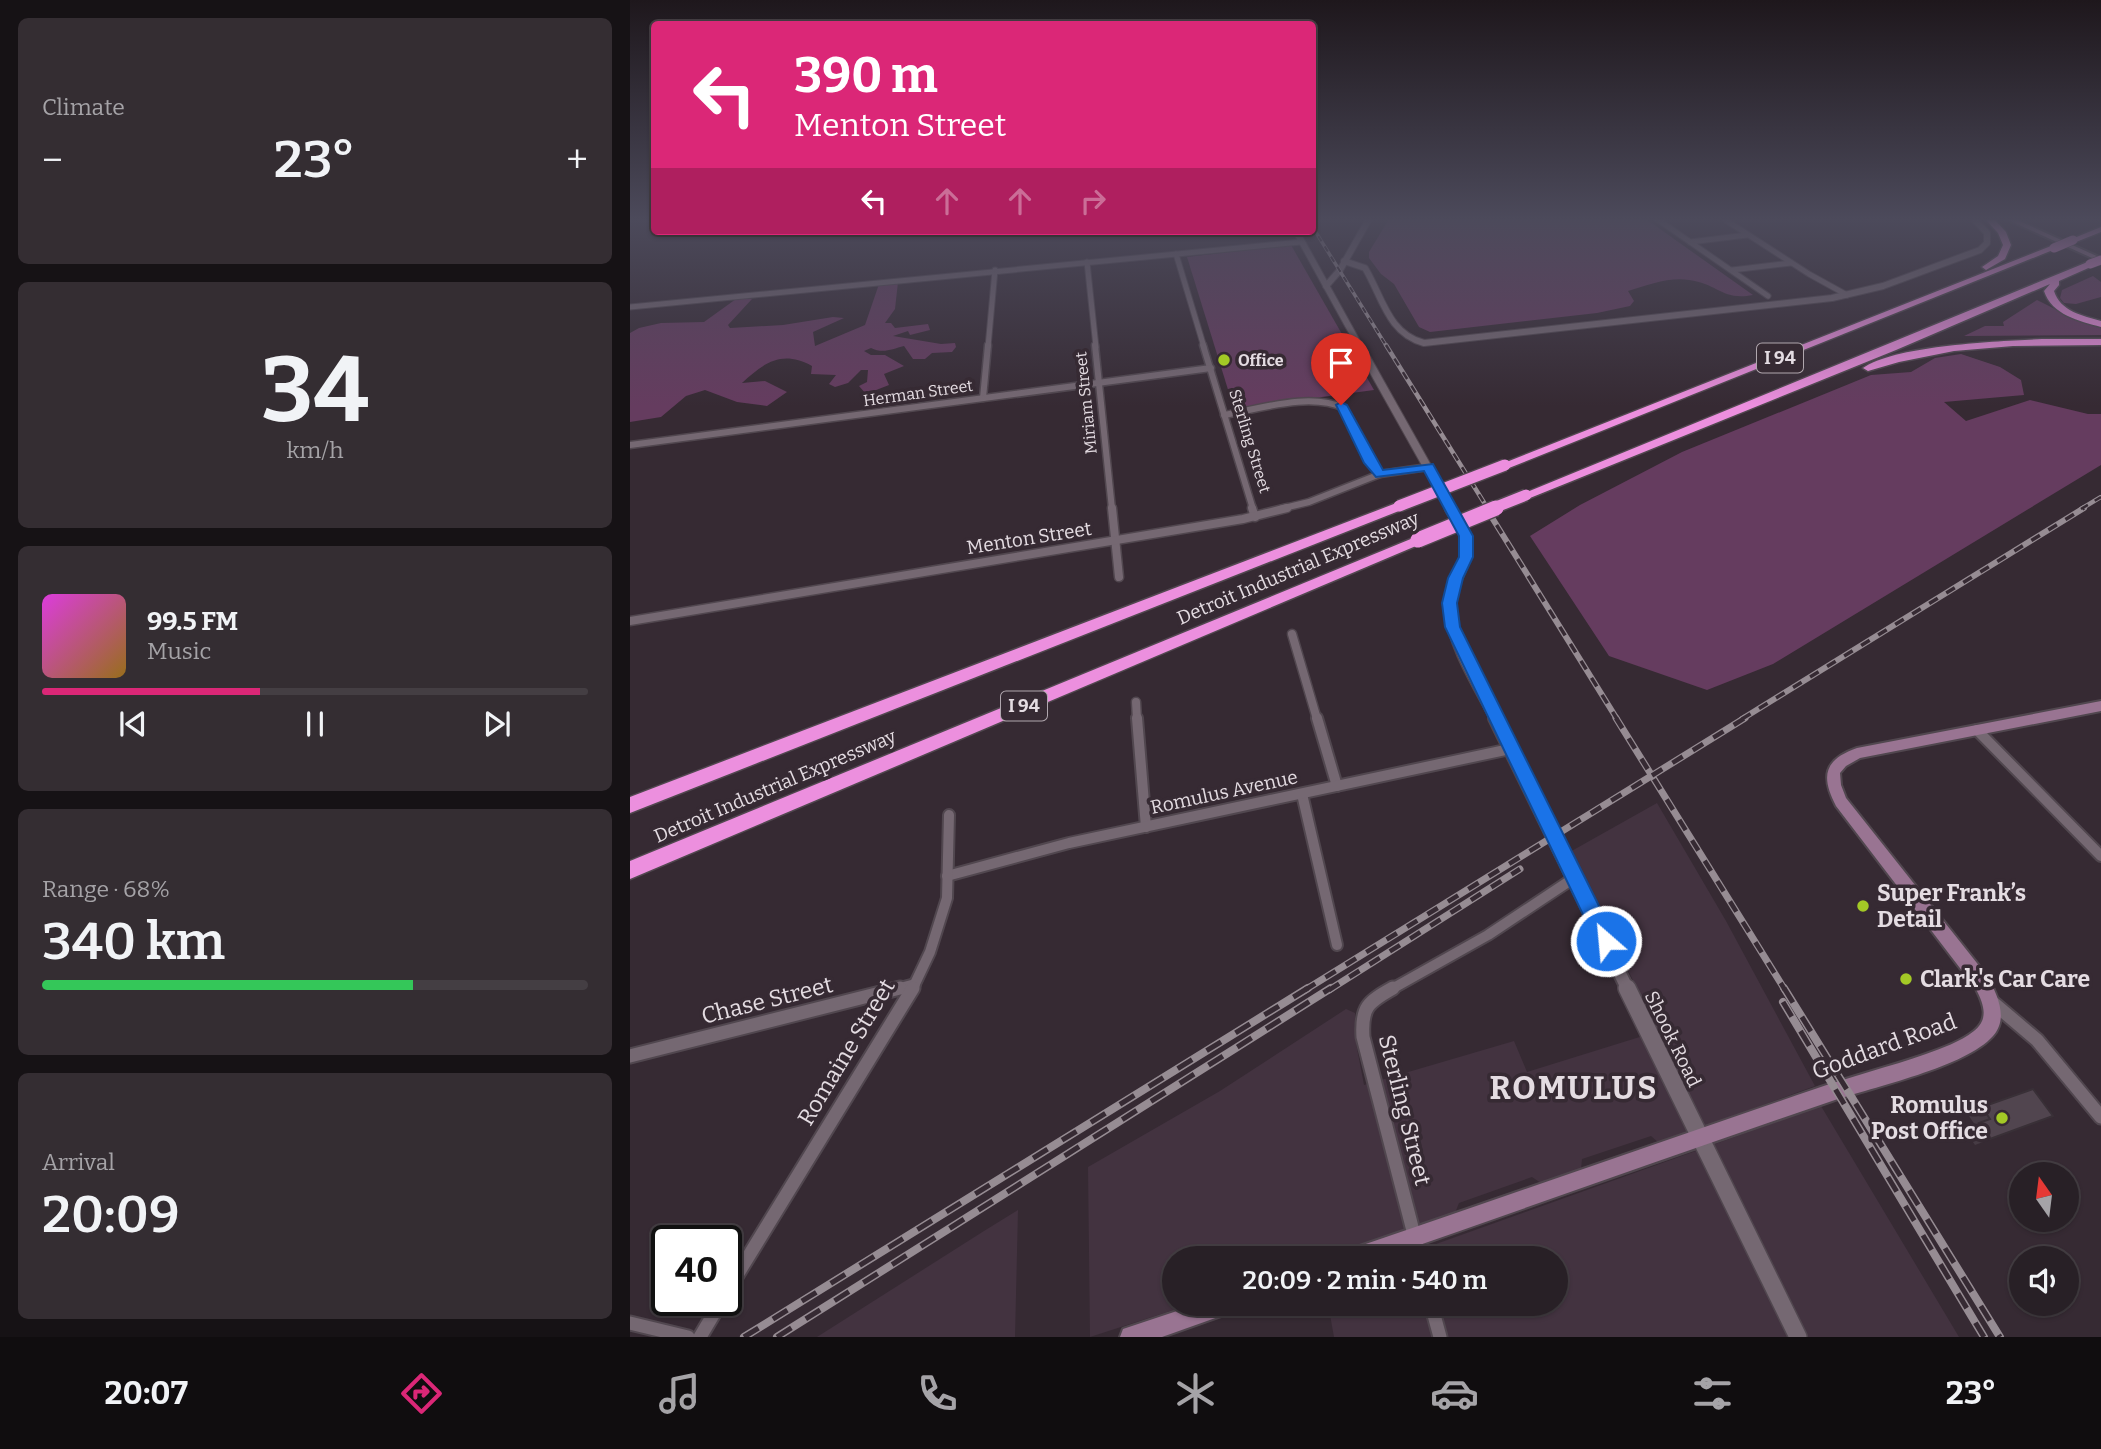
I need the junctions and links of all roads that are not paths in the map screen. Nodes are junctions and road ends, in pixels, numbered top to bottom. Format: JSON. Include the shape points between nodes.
{"nodes":[{"id":1,"x":883,"y":281,"type":"edge"},
{"id":2,"x":994,"y":281,"type":"edge"},
{"id":3,"x":1089,"y":281,"type":"edge"},
{"id":4,"x":1185,"y":281,"type":"edge"},
{"id":5,"x":1324,"y":281,"type":"edge"},
{"id":6,"x":1329,"y":281,"type":"edge"},
{"id":7,"x":1371,"y":281,"type":"edge"},
{"id":8,"x":1748,"y":281,"type":"edge"},
{"id":9,"x":1815,"y":281,"type":"edge"},
{"id":10,"x":1822,"y":281,"type":"edge"},
{"id":11,"x":1895,"y":281,"type":"edge"},
{"id":12,"x":1957,"y":281,"type":"edge"},
{"id":13,"x":1969,"y":281,"type":"edge"},
{"id":14,"x":2051,"y":281,"type":"edge"},
{"id":15,"x":2054,"y":281,"type":"edge"},
{"id":16,"x":1326,"y":286,"type":"junction"},
{"id":17,"x":1847,"y":295,"type":"junction"},
{"id":18,"x":1768,"y":296,"type":"dead end"},
{"id":19,"x":1839,"y":296,"type":"junction"},
{"id":20,"x":630,"y":307,"type":"edge"},
{"id":21,"x":1889,"y":314,"type":"junction"},
{"id":22,"x":2101,"y":324,"type":"edge"},
{"id":23,"x":2101,"y":342,"type":"edge"},
{"id":24,"x":1210,"y":368,"type":"junction"},
{"id":25,"x":1100,"y":383,"type":"junction"},
{"id":26,"x":983,"y":398,"type":"junction"},
{"id":27,"x":1224,"y":415,"type":"junction"},
{"id":28,"x":630,"y":445,"type":"edge"},
{"id":29,"x":1428,"y":467,"type":"junction"},
{"id":30,"x":1380,"y":474,"type":"junction"},
{"id":31,"x":1526,"y":495,"type":"junction"},
{"id":32,"x":1255,"y":517,"type":"junction"},
{"id":33,"x":1116,"y":540,"type":"junction"},
{"id":34,"x":1119,"y":577,"type":"dead end"},
{"id":35,"x":630,"y":621,"type":"edge"},
{"id":36,"x":1292,"y":634,"type":"dead end"},
{"id":37,"x":977,"y":670,"type":"junction"},
{"id":38,"x":1136,"y":702,"type":"dead end"},
{"id":39,"x":2101,"y":706,"type":"edge"},
{"id":40,"x":1978,"y":730,"type":"junction"},
{"id":41,"x":1510,"y":749,"type":"junction"},
{"id":42,"x":1337,"y":786,"type":"junction"},
{"id":43,"x":1302,"y":794,"type":"junction"},
{"id":44,"x":630,"y":796,"type":"edge"},
{"id":45,"x":630,"y":805,"type":"edge"},
{"id":46,"x":949,"y":815,"type":"dead end"},
{"id":47,"x":1146,"y":827,"type":"junction"},
{"id":48,"x":2101,"y":856,"type":"edge"},
{"id":49,"x":630,"y":870,"type":"edge"},
{"id":50,"x":947,"y":876,"type":"junction"},
{"id":51,"x":1574,"y":878,"type":"junction"},
{"id":52,"x":1337,"y":945,"type":"dead end"},
{"id":53,"x":915,"y":984,"type":"junction"},
{"id":54,"x":1991,"y":1001,"type":"junction"},
{"id":55,"x":630,"y":1056,"type":"edge"},
{"id":56,"x":2101,"y":1118,"type":"edge"},
{"id":57,"x":1702,"y":1138,"type":"junction"},
{"id":58,"x":1414,"y":1237,"type":"junction"},
{"id":59,"x":1388,"y":1246,"type":"edge"},
{"id":60,"x":1417,"y":1246,"type":"edge"},
{"id":61,"x":742,"y":1267,"type":"edge"},
{"id":62,"x":713,"y":1316,"type":"edge"},
{"id":63,"x":1192,"y":1316,"type":"edge"},
{"id":64,"x":1435,"y":1316,"type":"edge"},
{"id":65,"x":630,"y":1322,"type":"edge"},
{"id":66,"x":688,"y":1337,"type":"edge"},
{"id":67,"x":701,"y":1337,"type":"edge"},
{"id":68,"x":1131,"y":1337,"type":"edge"},
{"id":69,"x":1440,"y":1337,"type":"edge"},
{"id":70,"x":1798,"y":1337,"type":"edge"}],
"edges":[{"from":1,"to":20,"type":"street"},
{"from":2,"to":26,"type":"street"},
{"from":3,"to":25,"type":"street","name":"Miriam Street"},
{"from":4,"to":24,"type":"street","name":"Sterling Street"},
{"from":5,"to":16,"type":"street","name":"Shook Road"},
{"from":6,"to":16,"type":"street"},
{"from":7,"to":19,"type":"street","via":[[1403,336],[1424,344]]},
{"from":8,"to":18,"type":"street"},
{"from":9,"to":19,"type":"street"},
{"from":10,"to":17,"type":"street"},
{"from":11,"to":17,"type":"street"},
{"from":12,"to":21,"type":"highway"},
{"from":13,"to":21,"type":"highway","name":"Detroit Industrial Expressway","number":"I 94","bridge":true},
{"from":14,"to":31,"type":"highway","name":"Detroit Industrial Expressway","number":"I 94"},
{"from":15,"to":22,"type":"highway","via":[[2049,291],[2053,303]]},
{"from":16,"to":29,"type":"street","name":"Shook Road"},
{"from":17,"to":19,"type":"street"},
{"from":21,"to":37,"type":"highway","name":"Detroit Industrial Expressway","number":"I 94","bridge":true},
{"from":23,"to":31,"type":"highway","via":[[1982,344],[1909,356],[1725,420],[1538,497]]},
{"from":24,"to":25,"type":"street","name":"Herman Street"},
{"from":24,"to":27,"type":"street","name":"Sterling Street"},
{"from":25,"to":26,"type":"street","name":"Herman Street"},
{"from":25,"to":33,"type":"street","name":"Miriam Street"},
{"from":26,"to":28,"type":"street","name":"Herman Street"},
{"from":27,"to":30,"type":"street","via":[[1335,402],[1344,408]]},
{"from":27,"to":32,"type":"street","name":"Sterling Street"},
{"from":29,"to":30,"type":"street","name":"Menton Street"},
{"from":29,"to":41,"type":"street","name":"Shook Road","via":[[1468,545],[1449,603],[1452,627]]},
{"from":30,"to":32,"type":"street","name":"Menton Street"},
{"from":31,"to":49,"type":"highway","name":"Detroit Industrial Expressway","number":"I 94","bridge":true},
{"from":32,"to":33,"type":"street","name":"Menton Street"},
{"from":33,"to":34,"type":"street","name":"Miriam Street"},
{"from":33,"to":35,"type":"street","name":"Menton Street"},
{"from":36,"to":42,"type":"street"},
{"from":37,"to":44,"type":"highway"},
{"from":37,"to":45,"type":"highway","name":"Detroit Industrial Expressway","number":"I 94"},
{"from":38,"to":47,"type":"street"},
{"from":39,"to":40,"type":"main road"},
{"from":40,"to":48,"type":"street"},
{"from":40,"to":54,"type":"main road","via":[[1857,754],[1836,766],[1833,781],[1841,802]]},
{"from":41,"to":42,"type":"street","name":"Romulus Avenue"},
{"from":41,"to":51,"type":"street","name":"Shook Road"},
{"from":42,"to":43,"type":"street","name":"Romulus Avenue"},
{"from":43,"to":47,"type":"street","name":"Romulus Avenue"},
{"from":43,"to":52,"type":"street"},
{"from":46,"to":50,"type":"street","name":"Romaine Street"},
{"from":47,"to":50,"type":"street","name":"Romulus Avenue"},
{"from":50,"to":53,"type":"street","name":"Romaine Street","via":[[941,920]]},
{"from":51,"to":57,"type":"street","name":"Shook Road"},
{"from":51,"to":58,"type":"street","name":"Sterling Street","via":[[1367,1006],[1363,1037]]},
{"from":53,"to":55,"type":"street","name":"Chase Street"},
{"from":53,"to":61,"type":"street","name":"Romaine Street"},
{"from":54,"to":56,"type":"street","via":[[2033,1035]]},
{"from":54,"to":57,"type":"main road","name":"Goddard Road","via":[[1990,1027],[1979,1039],[1957,1050]]},
{"from":57,"to":58,"type":"main road","name":"Goddard Road"},
{"from":57,"to":70,"type":"street","name":"Shook Road"},
{"from":58,"to":59,"type":"main road","name":"Goddard Road"},
{"from":58,"to":60,"type":"street","name":"Sterling Street"},
{"from":62,"to":67,"type":"street"},
{"from":63,"to":68,"type":"main road"},
{"from":64,"to":69,"type":"street"},
{"from":65,"to":66,"type":"street"}]}
